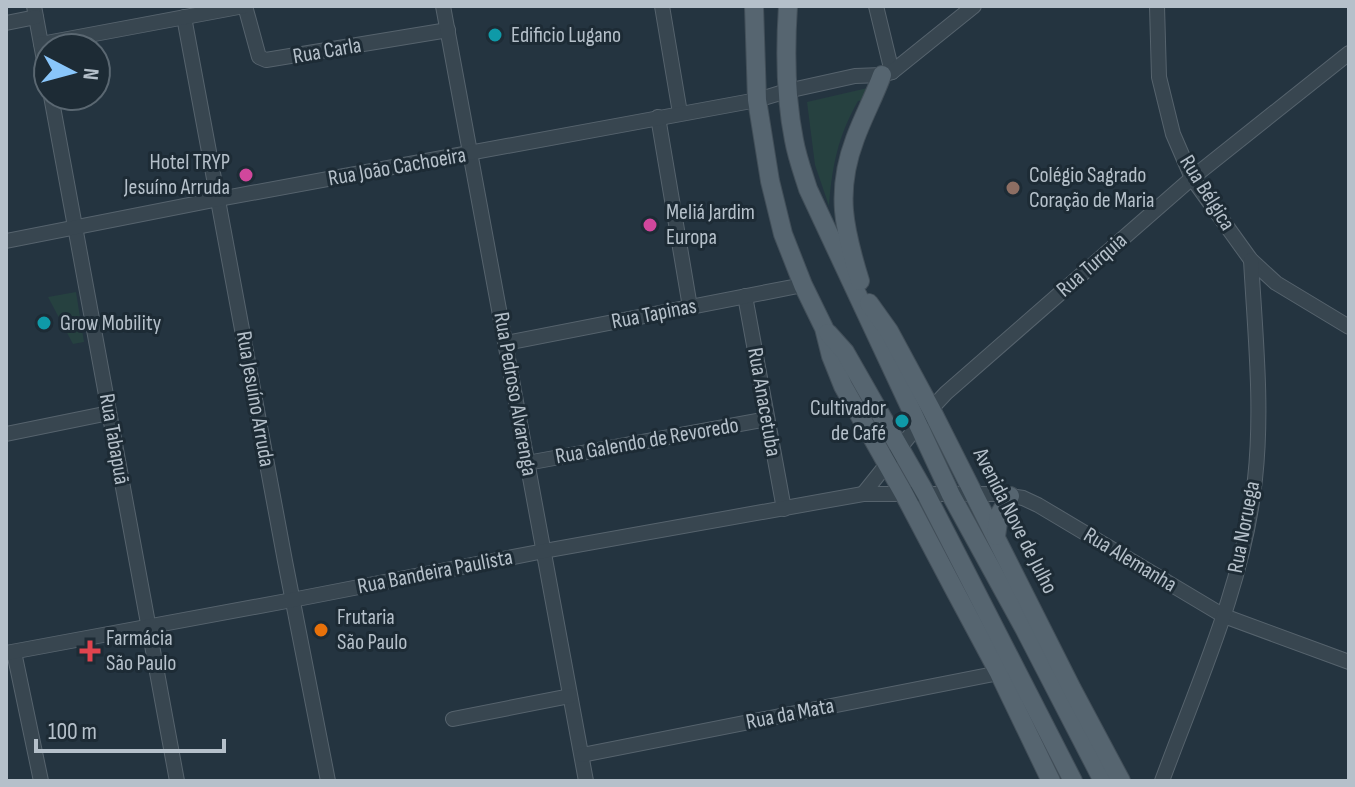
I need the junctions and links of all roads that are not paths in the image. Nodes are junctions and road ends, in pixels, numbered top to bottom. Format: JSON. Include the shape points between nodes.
{"nodes":[{"id":1,"x":245,"y":6,"type":"edge"},
{"id":2,"x":443,"y":6,"type":"edge"},
{"id":3,"x":662,"y":6,"type":"edge"},
{"id":4,"x":754,"y":6,"type":"edge"},
{"id":5,"x":788,"y":6,"type":"edge"},
{"id":6,"x":876,"y":6,"type":"edge"},
{"id":7,"x":974,"y":6,"type":"edge"},
{"id":8,"x":1157,"y":6,"type":"edge"},
{"id":9,"x":35,"y":12,"type":"edge"},
{"id":10,"x":184,"y":17,"type":"junction"},
{"id":11,"x":6,"y":23,"type":"edge"},
{"id":12,"x":448,"y":30,"type":"junction"},
{"id":13,"x":39,"y":32,"type":"edge"},
{"id":14,"x":105,"y":32,"type":"edge"},
{"id":15,"x":1349,"y":53,"type":"edge"},
{"id":16,"x":887,"y":73,"type":"junction"},
{"id":17,"x":787,"y":91,"type":"junction"},
{"id":18,"x":757,"y":100,"type":"junction"},
{"id":19,"x":54,"y":112,"type":"edge"},
{"id":20,"x":680,"y":113,"type":"junction"},
{"id":21,"x":658,"y":117,"type":"junction"},
{"id":22,"x":471,"y":153,"type":"junction"},
{"id":23,"x":1192,"y":178,"type":"junction"},
{"id":24,"x":219,"y":199,"type":"junction"},
{"id":25,"x":75,"y":228,"type":"junction"},
{"id":26,"x":6,"y":241,"type":"edge"},
{"id":27,"x":1251,"y":260,"type":"junction"},
{"id":28,"x":803,"y":285,"type":"junction"},
{"id":29,"x":861,"y":295,"type":"junction"},
{"id":30,"x":745,"y":296,"type":"junction"},
{"id":31,"x":690,"y":307,"type":"junction"},
{"id":32,"x":1349,"y":327,"type":"edge"},
{"id":33,"x":824,"y":328,"type":"junction"},
{"id":34,"x":506,"y":343,"type":"junction"},
{"id":35,"x":931,"y":409,"type":"junction"},
{"id":36,"x":109,"y":413,"type":"junction"},
{"id":37,"x":767,"y":419,"type":"junction"},
{"id":38,"x":919,"y":425,"type":"junction"},
{"id":39,"x":6,"y":434,"type":"edge"},
{"id":40,"x":900,"y":449,"type":"junction"},
{"id":41,"x":527,"y":463,"type":"junction"},
{"id":42,"x":888,"y":464,"type":"junction"},
{"id":43,"x":973,"y":493,"type":"junction"},
{"id":44,"x":863,"y":494,"type":"junction"},
{"id":45,"x":904,"y":494,"type":"junction"},
{"id":46,"x":926,"y":494,"type":"junction"},
{"id":47,"x":951,"y":495,"type":"junction"},
{"id":48,"x":1010,"y":496,"type":"junction"},
{"id":49,"x":784,"y":509,"type":"junction"},
{"id":50,"x":996,"y":536,"type":"junction"},
{"id":51,"x":544,"y":551,"type":"junction"},
{"id":52,"x":292,"y":600,"type":"junction"},
{"id":53,"x":1224,"y":616,"type":"junction"},
{"id":54,"x":149,"y":626,"type":"junction"},
{"id":55,"x":10,"y":652,"type":"edge"},
{"id":56,"x":1349,"y":662,"type":"edge"},
{"id":57,"x":999,"y":673,"type":"junction"},
{"id":58,"x":570,"y":696,"type":"junction"},
{"id":59,"x":453,"y":719,"type":"dead end"},
{"id":60,"x":582,"y":755,"type":"junction"},
{"id":61,"x":41,"y":781,"type":"edge"},
{"id":62,"x":177,"y":781,"type":"edge"},
{"id":63,"x":328,"y":781,"type":"edge"},
{"id":64,"x":586,"y":781,"type":"edge"},
{"id":65,"x":1051,"y":781,"type":"edge"},
{"id":66,"x":1073,"y":781,"type":"edge"},
{"id":67,"x":1103,"y":781,"type":"edge"},
{"id":68,"x":1121,"y":781,"type":"edge"},
{"id":69,"x":1162,"y":781,"type":"edge"}],
"edges":[{"from":1,"to":10,"type":"street"},
{"from":1,"to":12,"type":"street","name":"Rua Carla","via":[[255,49],[266,60]]},
{"from":2,"to":12,"type":"street","name":"Rua Pedroso Alvarenga"},
{"from":3,"to":20,"type":"street"},
{"from":4,"to":18,"type":"main road"},
{"from":5,"to":17,"type":"main road","name":"Avenida Nove de Julho"},
{"from":6,"to":16,"type":"street"},
{"from":7,"to":16,"type":"street"},
{"from":8,"to":23,"type":"street","name":"Rua Bélgica","via":[[1159,77],[1173,134]]},
{"from":9,"to":11,"type":"street"},
{"from":9,"to":13,"type":"street"},
{"from":10,"to":14,"type":"street"},
{"from":10,"to":24,"type":"street","name":"Rua Jesuíno Arruda"},
{"from":12,"to":22,"type":"street","name":"Rua Pedroso Alvarenga"},
{"from":15,"to":23,"type":"street","name":"Rua Turquia"},
{"from":16,"to":17,"type":"street","name":"Rua João Cachoeira"},
{"from":16,"to":29,"type":"main road","via":[[855,138],[843,188],[846,236]]},
{"from":17,"to":18,"type":"street","name":"Rua João Cachoeira"},
{"from":17,"to":29,"type":"main road","name":"Avenida Nove de Julho","via":[[808,189]]},
{"from":18,"to":20,"type":"street","name":"Rua João Cachoeira"},
{"from":18,"to":28,"type":"main road","via":[[783,234]]},
{"from":19,"to":25,"type":"street","name":"Rua Tabapuã"},
{"from":20,"to":21,"type":"street","name":"Rua João Cachoeira"},
{"from":21,"to":22,"type":"street","name":"Rua João Cachoeira"},
{"from":21,"to":31,"type":"street"},
{"from":22,"to":24,"type":"street","name":"Rua João Cachoeira"},
{"from":22,"to":34,"type":"street","name":"Rua Pedroso Alvarenga"},
{"from":23,"to":27,"type":"street","name":"Rua Bélgica"},
{"from":23,"to":35,"type":"street","name":"Rua Turquia"},
{"from":24,"to":25,"type":"street","name":"Rua João Cachoeira"},
{"from":24,"to":52,"type":"street","name":"Rua Jesuíno Arruda"},
{"from":25,"to":26,"type":"street","name":"Rua João Cachoeira"},
{"from":25,"to":36,"type":"street","name":"Rua Tabapuã"},
{"from":27,"to":32,"type":"street","name":"Rua Bélgica","via":[[1276,283]]},
{"from":27,"to":53,"type":"street","name":"Rua Noruega","via":[[1256,465],[1247,531]]},
{"from":28,"to":30,"type":"street","name":"Rua Tapinas"},
{"from":28,"to":33,"type":"main road"},
{"from":29,"to":35,"type":"main road","name":"Avenida Nove de Julho","via":[[889,331]]},
{"from":29,"to":38,"type":"main road","name":"Avenida Nove de Julho"},
{"from":30,"to":31,"type":"street","name":"Rua Tapinas"},
{"from":30,"to":37,"type":"street","name":"Rua Anacetuba"},
{"from":31,"to":34,"type":"street","name":"Rua Tapinas"},
{"from":33,"to":40,"type":"main road","via":[[845,352]]},
{"from":33,"to":42,"type":"main road","via":[[843,386]]},
{"from":34,"to":41,"type":"street","name":"Rua Pedroso Alvarenga"},
{"from":35,"to":38,"type":"street","name":"Rua Turquia"},
{"from":35,"to":43,"type":"main road","name":"Avenida Nove de Julho"},
{"from":36,"to":39,"type":"street"},
{"from":36,"to":54,"type":"street","name":"Rua Tabapuã"},
{"from":37,"to":41,"type":"street","name":"Rua Galendo de Revoredo"},
{"from":37,"to":49,"type":"street","name":"Rua Anacetuba"},
{"from":38,"to":40,"type":"street","name":"Rua Turquia"},
{"from":38,"to":47,"type":"main road","name":"Avenida Nove de Julho"},
{"from":40,"to":42,"type":"street","name":"Rua Turquia"},
{"from":40,"to":46,"type":"main road"},
{"from":41,"to":51,"type":"street","name":"Rua Pedroso Alvarenga"},
{"from":42,"to":44,"type":"street"},
{"from":42,"to":45,"type":"main road"},
{"from":43,"to":47,"type":"street","name":"Rua Alemanha"},
{"from":43,"to":48,"type":"street","name":"Rua Alemanha"},
{"from":43,"to":50,"type":"main road","name":"Avenida Nove de Julho"},
{"from":44,"to":45,"type":"street","name":"Rua Bandeira Paulista"},
{"from":44,"to":49,"type":"street","name":"Rua Bandeira Paulista"},
{"from":45,"to":46,"type":"street","name":"Rua Alemanha"},
{"from":45,"to":57,"type":"main road"},
{"from":46,"to":47,"type":"street","name":"Rua Alemanha"},
{"from":46,"to":66,"type":"main road"},
{"from":47,"to":67,"type":"main road","name":"Avenida Nove de Julho"},
{"from":48,"to":50,"type":"main road","via":[[999,515]]},
{"from":48,"to":53,"type":"street","name":"Rua Alemanha","via":[[1038,505]]},
{"from":49,"to":51,"type":"street","name":"Rua Bandeira Paulista"},
{"from":50,"to":68,"type":"main road","name":"Avenida Nove de Julho"},
{"from":51,"to":52,"type":"street","name":"Rua Bandeira Paulista"},
{"from":51,"to":58,"type":"street","name":"Rua Pedroso Alvarenga"},
{"from":52,"to":54,"type":"street","name":"Rua Bandeira Paulista"},
{"from":52,"to":63,"type":"street","name":"Rua Jesuíno Arruda"},
{"from":53,"to":56,"type":"street","name":"Rua Alemanha"},
{"from":53,"to":69,"type":"street","name":"Rua Noruega"},
{"from":54,"to":55,"type":"street","name":"Rua Bandeira Paulista"},
{"from":54,"to":62,"type":"street","name":"Rua Tabapuã"},
{"from":55,"to":61,"type":"street"},
{"from":57,"to":60,"type":"street","name":"Rua da Mata"},
{"from":57,"to":65,"type":"main road"},
{"from":58,"to":59,"type":"street"},
{"from":58,"to":60,"type":"street","name":"Rua Pedroso Alvarenga"},
{"from":60,"to":64,"type":"street","name":"Rua Pedroso Alvarenga"}]}
